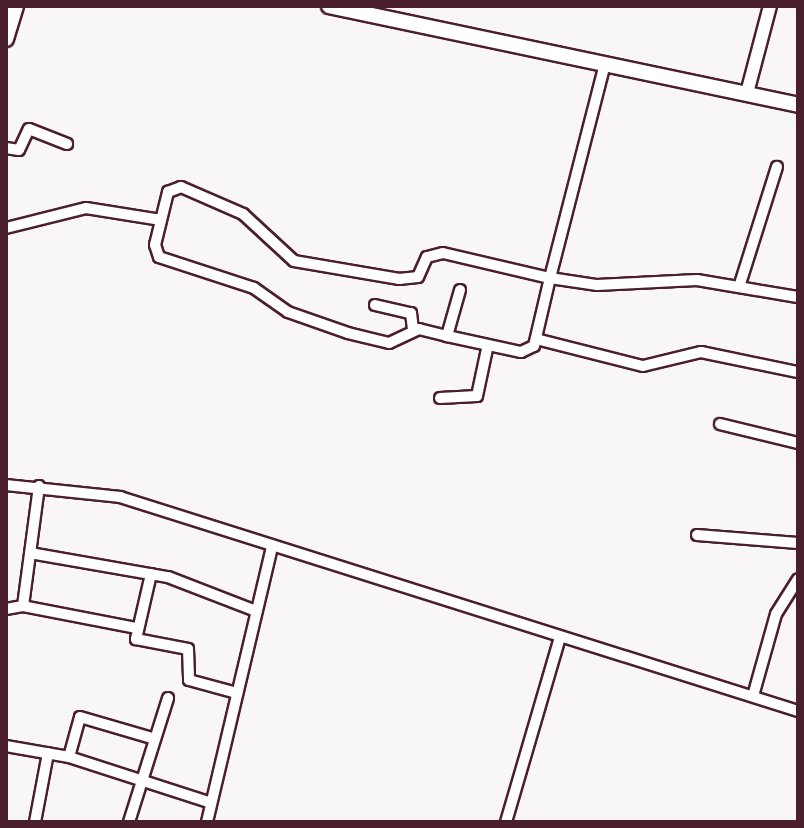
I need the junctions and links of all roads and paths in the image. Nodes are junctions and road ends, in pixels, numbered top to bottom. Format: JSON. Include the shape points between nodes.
{"nodes":[{"id":1,"x":16,"y":6,"type":"edge"},
{"id":2,"x":329,"y":6,"type":"edge"},
{"id":3,"x":770,"y":6,"type":"edge"},
{"id":4,"x":6,"y":39,"type":"edge"},
{"id":5,"x":605,"y":64,"type":"junction"},
{"id":6,"x":747,"y":93,"type":"junction"},
{"id":7,"x":798,"y":105,"type":"edge"},
{"id":8,"x":67,"y":144,"type":"dead end"},
{"id":9,"x":6,"y":148,"type":"edge"},
{"id":10,"x":777,"y":167,"type":"dead end"},
{"id":11,"x":161,"y":220,"type":"junction"},
{"id":12,"x":6,"y":228,"type":"edge"},
{"id":13,"x":550,"y":278,"type":"junction"},
{"id":14,"x":740,"y":284,"type":"junction"},
{"id":15,"x":460,"y":290,"type":"dead end"},
{"id":16,"x":798,"y":297,"type":"edge"},
{"id":17,"x":375,"y":305,"type":"dead end"},
{"id":18,"x":413,"y":330,"type":"junction"},
{"id":19,"x":447,"y":336,"type":"junction"},
{"id":20,"x":536,"y":339,"type":"junction"},
{"id":21,"x":487,"y":349,"type":"junction"},
{"id":22,"x":798,"y":372,"type":"edge"},
{"id":23,"x":440,"y":398,"type":"dead end"},
{"id":24,"x":720,"y":424,"type":"dead end"},
{"id":25,"x":798,"y":443,"type":"edge"},
{"id":26,"x":6,"y":485,"type":"edge"},
{"id":27,"x":39,"y":486,"type":"junction"},
{"id":28,"x":697,"y":535,"type":"dead end"},
{"id":29,"x":798,"y":543,"type":"edge"},
{"id":30,"x":272,"y":546,"type":"junction"},
{"id":31,"x":30,"y":553,"type":"junction"},
{"id":32,"x":151,"y":574,"type":"junction"},
{"id":33,"x":797,"y":585,"type":"edge"},
{"id":34,"x":23,"y":606,"type":"junction"},
{"id":35,"x":6,"y":609,"type":"edge"},
{"id":36,"x":256,"y":611,"type":"junction"},
{"id":37,"x":136,"y":628,"type":"junction"},
{"id":38,"x":560,"y":637,"type":"junction"},
{"id":39,"x":237,"y":693,"type":"junction"},
{"id":40,"x":753,"y":696,"type":"junction"},
{"id":41,"x":168,"y":698,"type":"dead end"},
{"id":42,"x":798,"y":711,"type":"edge"},
{"id":43,"x":155,"y":739,"type":"junction"},
{"id":44,"x":6,"y":746,"type":"edge"},
{"id":45,"x":48,"y":753,"type":"junction"},
{"id":46,"x":69,"y":757,"type":"junction"},
{"id":47,"x":141,"y":779,"type":"junction"},
{"id":48,"x":211,"y":803,"type":"junction"},
{"id":49,"x":35,"y":822,"type":"edge"},
{"id":50,"x":129,"y":822,"type":"edge"},
{"id":51,"x":207,"y":822,"type":"edge"},
{"id":52,"x":506,"y":822,"type":"edge"}],
"edges":[{"from":1,"to":4,"type":"main road"},
{"from":2,"to":5,"type":"main road"},
{"from":3,"to":6,"type":"street"},
{"from":5,"to":6,"type":"main road"},
{"from":5,"to":13,"type":"street"},
{"from":6,"to":7,"type":"main road"},
{"from":8,"to":9,"type":"street","via":[[29,129],[19,150]]},
{"from":10,"to":14,"type":"street"},
{"from":11,"to":12,"type":"street","via":[[86,208]]},
{"from":11,"to":13,"type":"street","via":[[168,192],[178,187],[258,224],[294,261],[407,279],[418,277],[431,254],[443,253]]},
{"from":11,"to":18,"type":"street","via":[[155,249],[161,258],[254,288],[288,312],[348,333],[389,343]]},
{"from":13,"to":14,"type":"street","via":[[597,285]]},
{"from":13,"to":20,"type":"street"},
{"from":14,"to":16,"type":"street"},
{"from":15,"to":19,"type":"street"},
{"from":17,"to":18,"type":"street","via":[[411,313]]},
{"from":18,"to":19,"type":"street"},
{"from":19,"to":21,"type":"street"},
{"from":20,"to":21,"type":"street","via":[[525,352]]},
{"from":20,"to":22,"type":"street","via":[[643,366],[701,352]]},
{"from":21,"to":23,"type":"street","via":[[477,396]]},
{"from":24,"to":25,"type":"street"},
{"from":26,"to":27,"type":"street"},
{"from":27,"to":30,"type":"street","via":[[120,497]]},
{"from":27,"to":31,"type":"street"},
{"from":28,"to":29,"type":"street"},
{"from":30,"to":36,"type":"street"},
{"from":30,"to":38,"type":"street"},
{"from":31,"to":32,"type":"street"},
{"from":31,"to":34,"type":"street"},
{"from":32,"to":36,"type":"street"},
{"from":32,"to":37,"type":"street"},
{"from":33,"to":40,"type":"street","via":[[774,621]]},
{"from":34,"to":35,"type":"street"},
{"from":34,"to":37,"type":"street"},
{"from":36,"to":39,"type":"street"},
{"from":37,"to":39,"type":"street","via":[[138,641],[191,651],[189,680]]},
{"from":38,"to":40,"type":"street"},
{"from":38,"to":52,"type":"street"},
{"from":39,"to":48,"type":"street"},
{"from":40,"to":42,"type":"street"},
{"from":41,"to":43,"type":"street"},
{"from":43,"to":46,"type":"street","via":[[80,717]]},
{"from":43,"to":47,"type":"street"},
{"from":44,"to":45,"type":"street"},
{"from":45,"to":46,"type":"street"},
{"from":45,"to":49,"type":"street"},
{"from":46,"to":47,"type":"street"},
{"from":47,"to":48,"type":"street"},
{"from":47,"to":50,"type":"street"},
{"from":48,"to":51,"type":"street"}]}
